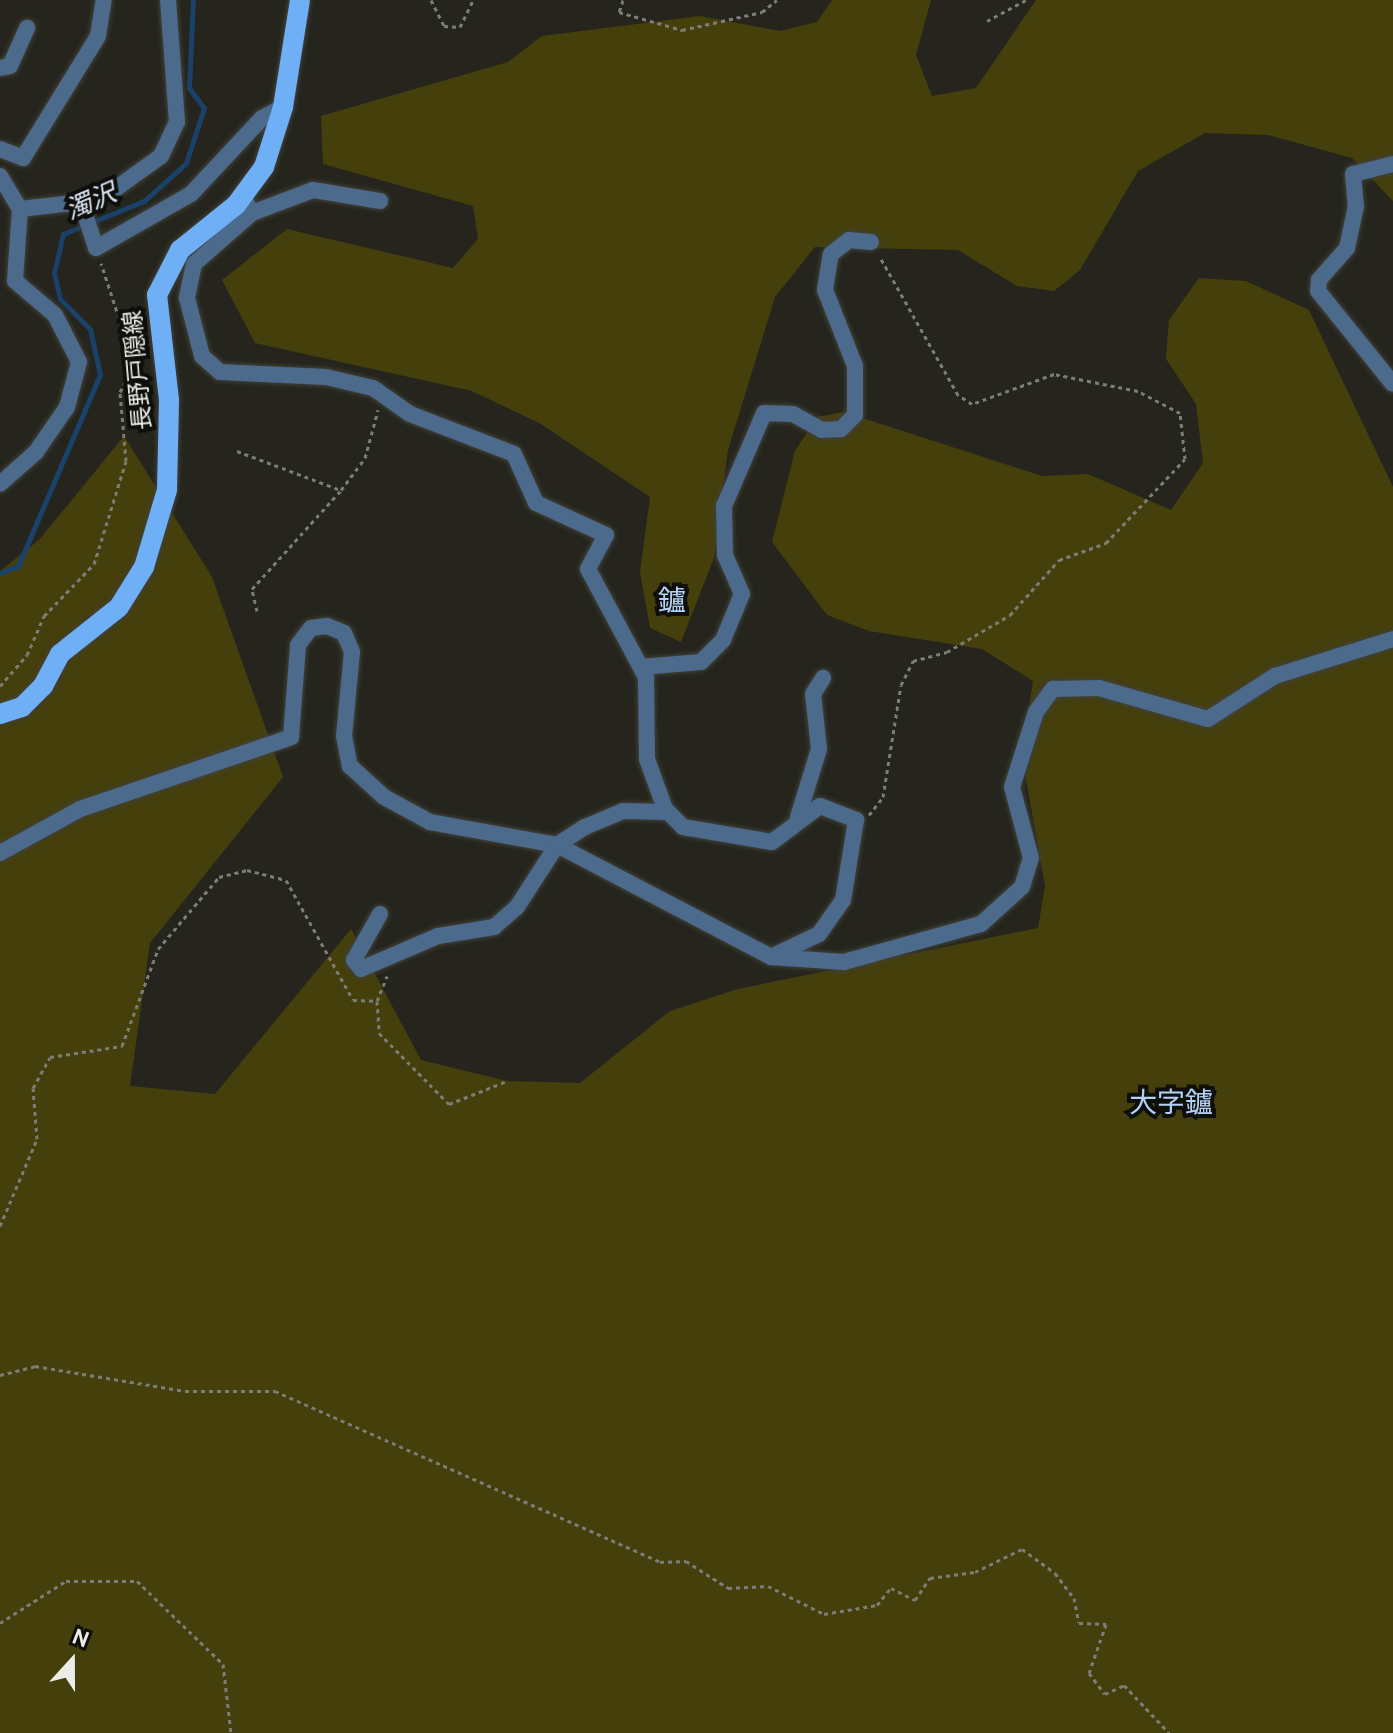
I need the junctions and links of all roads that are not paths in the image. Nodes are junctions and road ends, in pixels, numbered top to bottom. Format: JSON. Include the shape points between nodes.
{"nodes":[{"id":1,"x":104,"y":0,"type":"edge"},
{"id":2,"x":168,"y":0,"type":"edge"},
{"id":3,"x":300,"y":0,"type":"edge"},
{"id":4,"x":27,"y":28,"type":"dead end"},
{"id":5,"x":0,"y":68,"type":"edge"},
{"id":6,"x":283,"y":107,"type":"junction"},
{"id":7,"x":0,"y":149,"type":"edge"},
{"id":8,"x":1393,"y":164,"type":"edge"},
{"id":9,"x":0,"y":176,"type":"edge"},
{"id":10,"x":380,"y":201,"type":"dead end"},
{"id":11,"x":248,"y":205,"type":"junction"},
{"id":12,"x":83,"y":208,"type":"junction"},
{"id":13,"x":20,"y":209,"type":"junction"},
{"id":14,"x":871,"y":242,"type":"road end"},
{"id":15,"x":1393,"y":384,"type":"edge"},
{"id":16,"x":0,"y":484,"type":"edge"},
{"id":17,"x":1393,"y":639,"type":"edge"},
{"id":18,"x":641,"y":667,"type":"junction"},
{"id":19,"x":823,"y":678,"type":"dead end"},
{"id":20,"x":0,"y":714,"type":"edge"},
{"id":21,"x":668,"y":812,"type":"junction"},
{"id":22,"x":798,"y":817,"type":"junction"},
{"id":23,"x":557,"y":845,"type":"junction"},
{"id":24,"x":0,"y":853,"type":"edge"},
{"id":25,"x":380,"y":914,"type":"dead end"},
{"id":26,"x":771,"y":957,"type":"junction"}],
"edges":[{"from":1,"to":7,"type":"street","via":[[98,36],[23,158]]},
{"from":2,"to":12,"type":"street","via":[[177,122],[161,156]]},
{"from":3,"to":6,"type":"main road","name":"長野戸隠線"},
{"from":4,"to":5,"type":"street","via":[[10,66]]},
{"from":6,"to":11,"type":"main road","name":"長野戸隠線"},
{"from":6,"to":12,"type":"street","via":[[262,118],[191,194],[94,241]]},
{"from":8,"to":15,"type":"street","via":[[1353,174],[1356,206],[1347,248],[1319,280],[1318,291]]},
{"from":9,"to":13,"type":"street"},
{"from":10,"to":11,"type":"street","via":[[313,190]]},
{"from":11,"to":18,"type":"street","via":[[194,264],[187,298],[202,356],[220,372],[351,380],[410,414],[514,454],[536,503],[606,535],[588,569]]},
{"from":11,"to":20,"type":"main road","name":"長野戸隠線","via":[[180,250],[157,295],[169,400],[167,490],[144,567],[119,607],[68,645],[43,686],[22,707]]},
{"from":12,"to":13,"type":"street"},
{"from":13,"to":16,"type":"street","via":[[15,281],[55,315],[79,362],[67,407],[36,452]]},
{"from":14,"to":18,"type":"street","via":[[849,240],[831,254],[825,290],[855,366],[855,415],[841,429],[822,430],[793,414],[764,413],[724,506],[725,555],[742,594],[723,640],[701,662]]},
{"from":17,"to":26,"type":"street","via":[[1275,676],[1208,719],[1182,718],[1099,688],[1053,689],[1036,712],[1012,787],[1030,873],[999,910],[931,942],[844,962]]},
{"from":18,"to":21,"type":"street","via":[[652,696],[647,759]]},
{"from":19,"to":22,"type":"street","via":[[813,694],[819,749]]},
{"from":21,"to":22,"type":"street","via":[[683,827],[762,842],[772,842]]},
{"from":21,"to":23,"type":"street","via":[[623,811]]},
{"from":22,"to":26,"type":"street","via":[[820,806],[840,809],[856,820],[843,900],[819,934]]},
{"from":23,"to":24,"type":"street","via":[[430,822],[360,780],[344,736],[352,652],[344,633],[327,626],[311,628],[298,645],[291,737],[80,809]]},
{"from":23,"to":25,"type":"street","via":[[517,907],[494,927],[438,936],[361,969],[354,960]]},
{"from":23,"to":26,"type":"street"}]}
